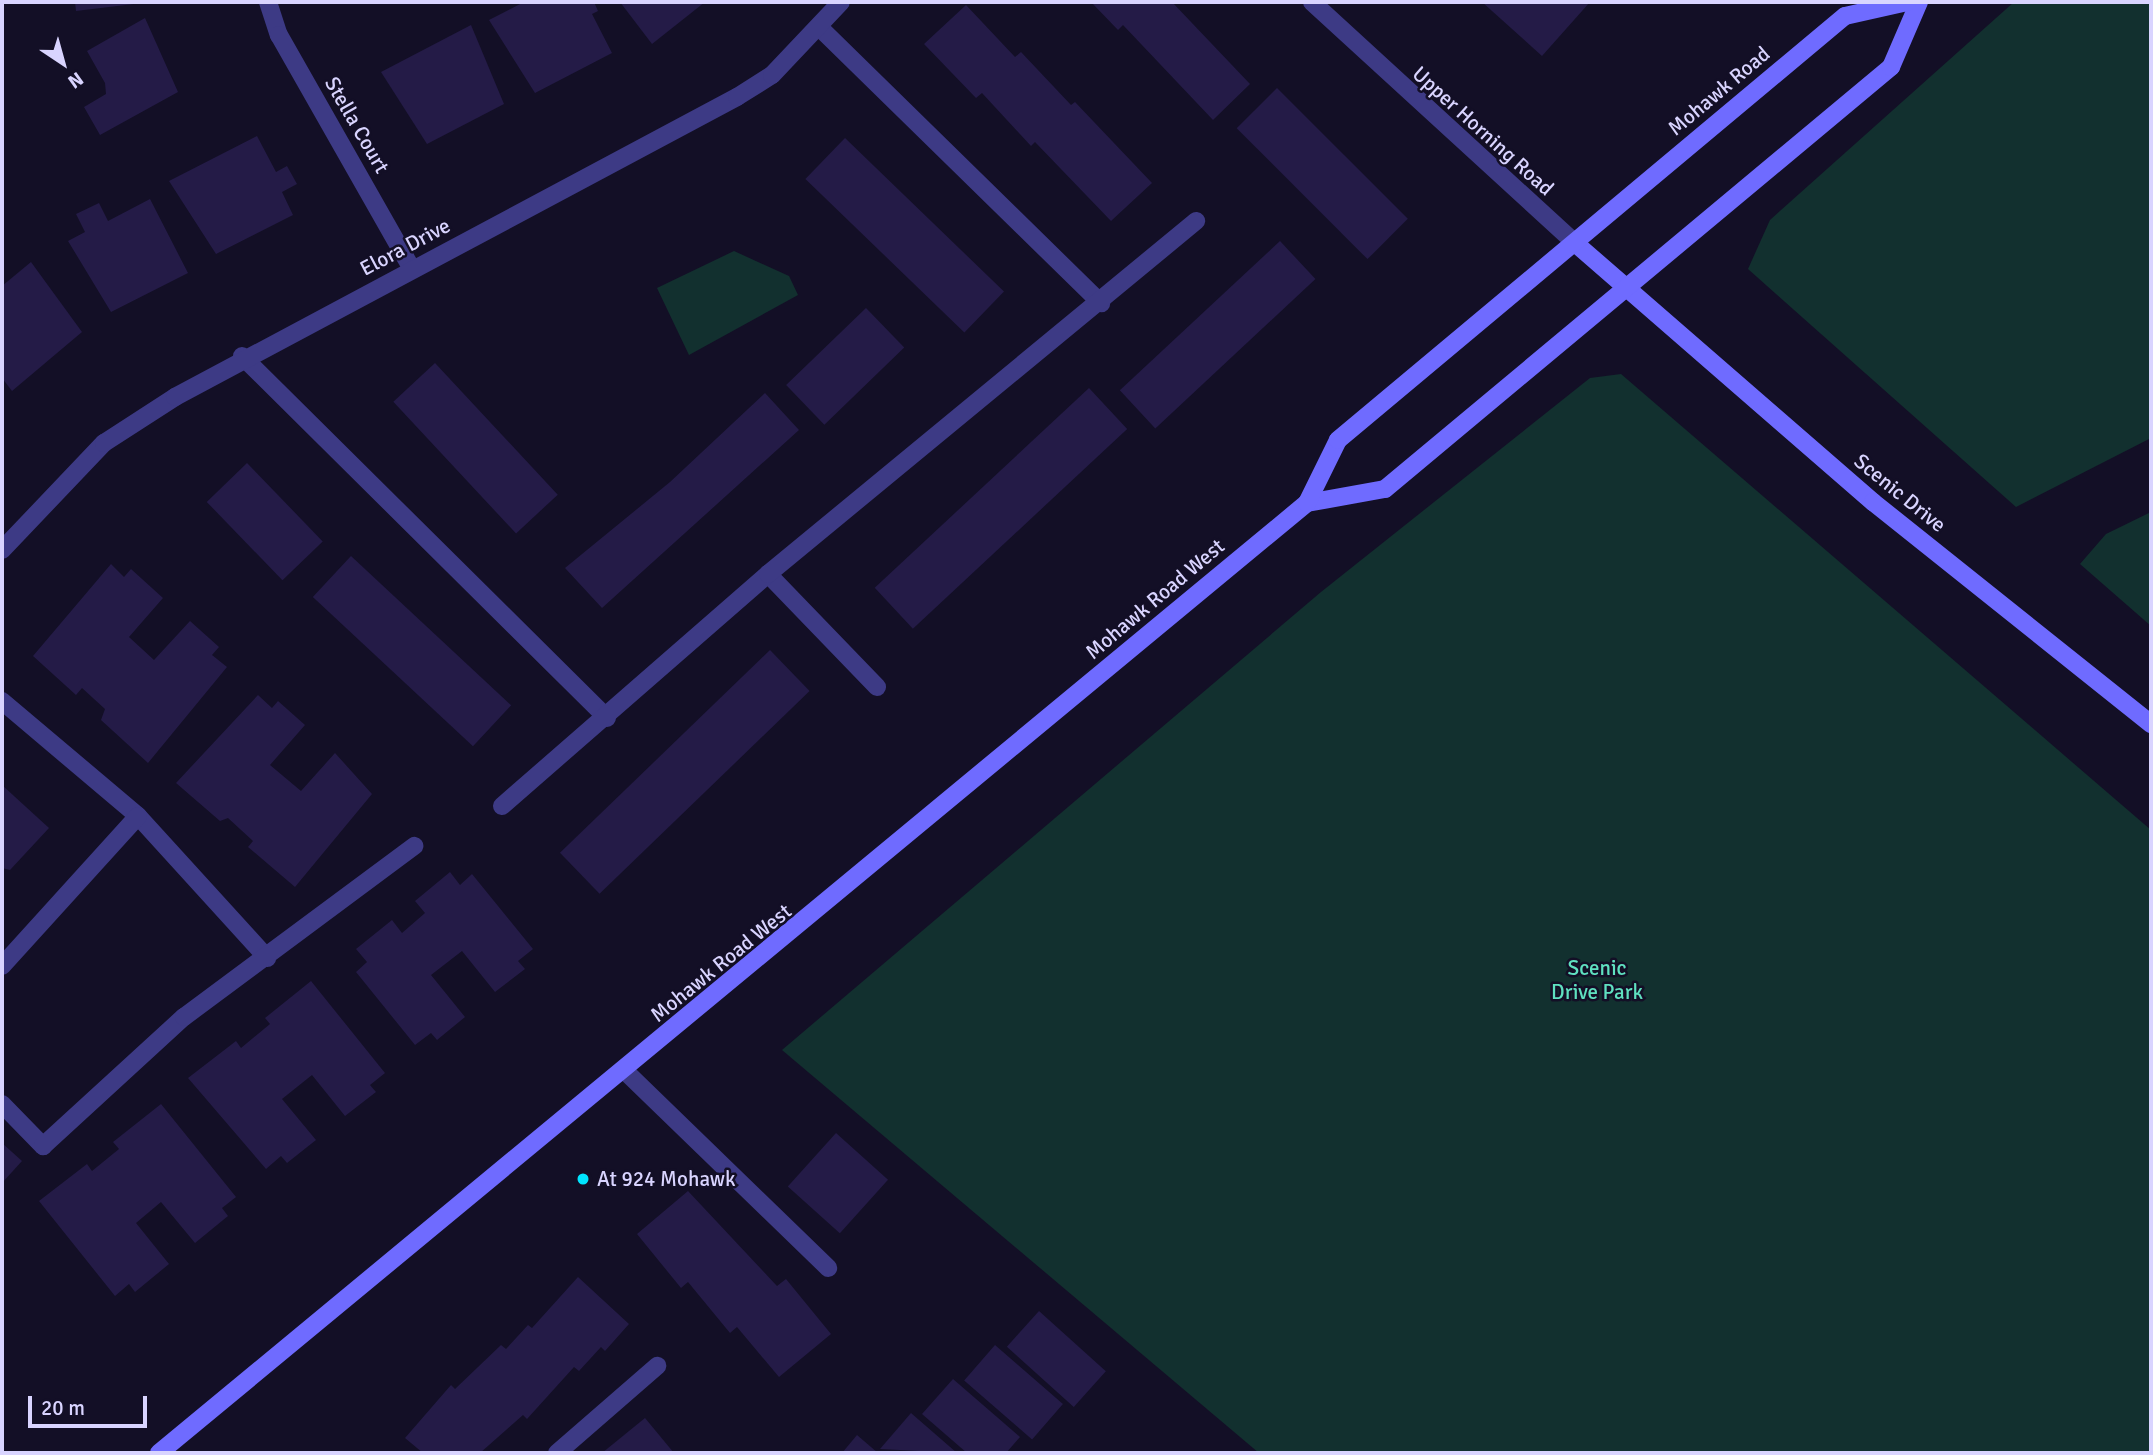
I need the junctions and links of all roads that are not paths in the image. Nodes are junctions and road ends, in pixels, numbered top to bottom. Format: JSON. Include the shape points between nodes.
{"nodes":[{"id":1,"x":268,"y":2,"type":"edge"},
{"id":2,"x":841,"y":2,"type":"edge"},
{"id":3,"x":1312,"y":2,"type":"edge"},
{"id":4,"x":1907,"y":2,"type":"edge"},
{"id":5,"x":1919,"y":2,"type":"edge"},
{"id":6,"x":819,"y":27,"type":"junction"},
{"id":7,"x":1196,"y":221,"type":"dead end"},
{"id":8,"x":1574,"y":243,"type":"junction"},
{"id":9,"x":412,"y":269,"type":"junction"},
{"id":10,"x":1628,"y":289,"type":"junction"},
{"id":11,"x":1101,"y":303,"type":"junction"},
{"id":12,"x":242,"y":356,"type":"junction"},
{"id":13,"x":1307,"y":503,"type":"junction"},
{"id":14,"x":2,"y":550,"type":"edge"},
{"id":15,"x":768,"y":574,"type":"junction"},
{"id":16,"x":877,"y":687,"type":"dead end"},
{"id":17,"x":2,"y":701,"type":"edge"},
{"id":18,"x":607,"y":718,"type":"junction"},
{"id":19,"x":2151,"y":724,"type":"edge"},
{"id":20,"x":502,"y":806,"type":"dead end"},
{"id":21,"x":138,"y":816,"type":"junction"},
{"id":22,"x":414,"y":846,"type":"dead end"},
{"id":23,"x":267,"y":958,"type":"junction"},
{"id":24,"x":2,"y":966,"type":"edge"},
{"id":25,"x":625,"y":1071,"type":"junction"},
{"id":26,"x":2,"y":1104,"type":"edge"},
{"id":27,"x":828,"y":1268,"type":"dead end"},
{"id":28,"x":657,"y":1366,"type":"dead end"},
{"id":29,"x":159,"y":1453,"type":"edge"},
{"id":30,"x":557,"y":1453,"type":"edge"}],
"edges":[{"from":1,"to":9,"type":"street","name":"Stella Court","via":[[279,35]]},
{"from":2,"to":6,"type":"street","name":"Elora Drive"},
{"from":3,"to":8,"type":"street","name":"Upper Horning Road"},
{"from":4,"to":8,"type":"main road","name":"Mohawk Road","via":[[1845,16]]},
{"from":5,"to":10,"type":"main road","via":[[1891,66]]},
{"from":6,"to":9,"type":"street","name":"Elora Drive","via":[[772,75],[737,97]]},
{"from":6,"to":11,"type":"street"},
{"from":7,"to":11,"type":"street"},
{"from":8,"to":10,"type":"main road","name":"Upper Horning Road"},
{"from":8,"to":13,"type":"main road","name":"Mohawk Road West","via":[[1338,440]]},
{"from":9,"to":12,"type":"street","name":"Elora Drive"},
{"from":10,"to":13,"type":"main road","name":"Mohawk Road West","via":[[1385,489]]},
{"from":10,"to":19,"type":"main road","name":"Scenic Drive","via":[[1873,502]]},
{"from":11,"to":15,"type":"street"},
{"from":12,"to":14,"type":"street","name":"Elora Drive","via":[[104,443]]},
{"from":12,"to":18,"type":"street"},
{"from":13,"to":25,"type":"main road","name":"Mohawk Road West"},
{"from":15,"to":16,"type":"street"},
{"from":15,"to":18,"type":"street"},
{"from":17,"to":21,"type":"street"},
{"from":18,"to":20,"type":"street"},
{"from":21,"to":23,"type":"street"},
{"from":21,"to":24,"type":"street"},
{"from":22,"to":23,"type":"street"},
{"from":23,"to":26,"type":"street","via":[[184,1017],[43,1146]]},
{"from":25,"to":27,"type":"street"},
{"from":25,"to":29,"type":"main road","name":"Mohawk Road West"},
{"from":28,"to":30,"type":"street"}]}
